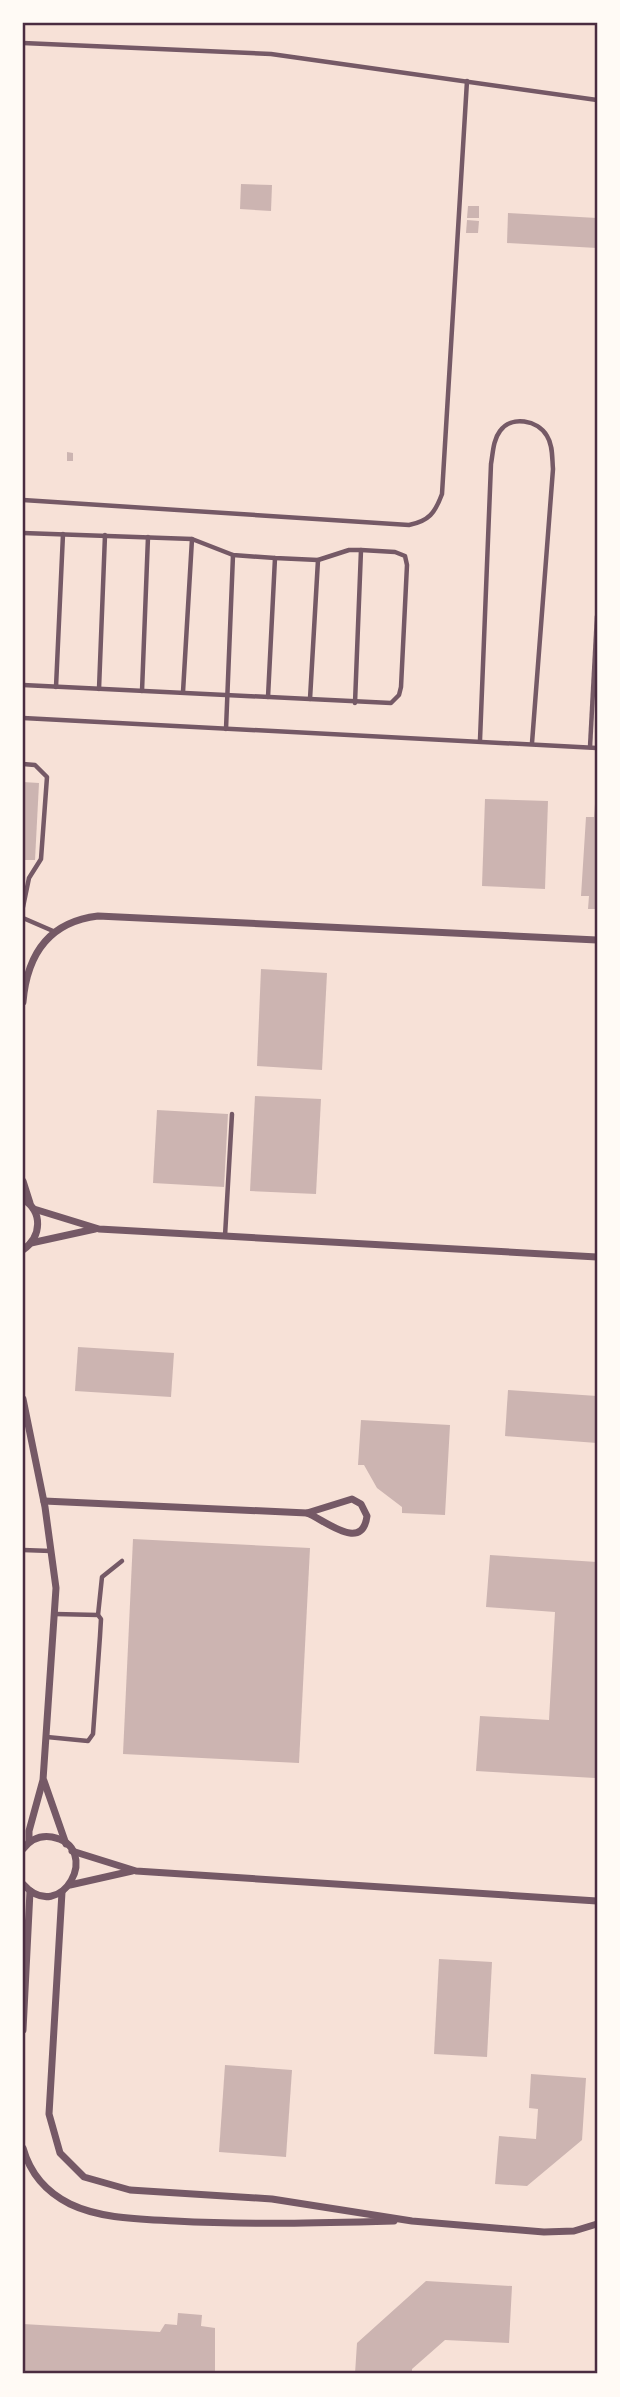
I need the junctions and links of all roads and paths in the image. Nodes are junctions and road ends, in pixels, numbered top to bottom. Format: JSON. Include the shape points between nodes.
{"nodes":[{"id":1,"x":23,"y":43,"type":"edge"},
{"id":2,"x":467,"y":81,"type":"junction"},
{"id":3,"x":597,"y":100,"type":"edge"},
{"id":4,"x":23,"y":500,"type":"edge"},
{"id":5,"x":23,"y":533,"type":"edge"},
{"id":6,"x":63,"y":534,"type":"junction"},
{"id":7,"x":105,"y":535,"type":"junction"},
{"id":8,"x":148,"y":537,"type":"junction"},
{"id":9,"x":192,"y":539,"type":"junction"},
{"id":10,"x":361,"y":550,"type":"junction"},
{"id":11,"x":233,"y":555,"type":"junction"},
{"id":12,"x":275,"y":558,"type":"junction"},
{"id":13,"x":318,"y":560,"type":"junction"},
{"id":14,"x":597,"y":616,"type":"edge"},
{"id":15,"x":23,"y":685,"type":"edge"},
{"id":16,"x":56,"y":687,"type":"junction"},
{"id":17,"x":99,"y":689,"type":"junction"},
{"id":18,"x":142,"y":691,"type":"junction"},
{"id":19,"x":183,"y":692,"type":"junction"},
{"id":20,"x":226,"y":695,"type":"junction"},
{"id":21,"x":268,"y":697,"type":"junction"},
{"id":22,"x":310,"y":699,"type":"junction"},
{"id":23,"x":355,"y":703,"type":"junction"},
{"id":24,"x":23,"y":718,"type":"edge"},
{"id":25,"x":226,"y":729,"type":"junction"},
{"id":26,"x":480,"y":740,"type":"junction"},
{"id":27,"x":532,"y":743,"type":"junction"},
{"id":28,"x":590,"y":747,"type":"junction"},
{"id":29,"x":597,"y":748,"type":"edge"},
{"id":30,"x":23,"y":764,"type":"edge"},
{"id":31,"x":23,"y":907,"type":"edge"},
{"id":32,"x":23,"y":918,"type":"edge"},
{"id":33,"x":53,"y":932,"type":"junction"},
{"id":34,"x":597,"y":940,"type":"edge"},
{"id":35,"x":23,"y":1002,"type":"edge"},
{"id":36,"x":232,"y":1114,"type":"dead end"},
{"id":37,"x":23,"y":1181,"type":"edge"},
{"id":38,"x":29,"y":1204,"type":"edge"},
{"id":39,"x":99,"y":1229,"type":"junction"},
{"id":40,"x":225,"y":1236,"type":"junction"},
{"id":41,"x":27,"y":1247,"type":"edge"},
{"id":42,"x":23,"y":1256,"type":"edge"},
{"id":43,"x":597,"y":1257,"type":"edge"},
{"id":44,"x":23,"y":1399,"type":"edge"},
{"id":45,"x":44,"y":1501,"type":"junction"},
{"id":46,"x":307,"y":1513,"type":"junction"},
{"id":47,"x":23,"y":1550,"type":"edge"},
{"id":48,"x":52,"y":1551,"type":"junction"},
{"id":49,"x":122,"y":1560,"type":"dead end"},
{"id":50,"x":55,"y":1614,"type":"junction"},
{"id":51,"x":98,"y":1615,"type":"junction"},
{"id":52,"x":47,"y":1737,"type":"junction"},
{"id":53,"x":43,"y":1780,"type":"junction"},
{"id":54,"x":25,"y":1846,"type":"edge"},
{"id":55,"x":69,"y":1847,"type":"junction"},
{"id":56,"x":136,"y":1871,"type":"junction"},
{"id":57,"x":23,"y":1884,"type":"edge"},
{"id":58,"x":70,"y":1885,"type":"junction"},
{"id":59,"x":30,"y":1891,"type":"junction"},
{"id":60,"x":62,"y":1892,"type":"junction"},
{"id":61,"x":597,"y":1901,"type":"edge"},
{"id":62,"x":23,"y":2030,"type":"edge"},
{"id":63,"x":23,"y":2148,"type":"edge"},
{"id":64,"x":412,"y":2221,"type":"junction"},
{"id":65,"x":597,"y":2224,"type":"edge"}],
"edges":[{"from":1,"to":2,"type":"lane","via":[[271,54]]},
{"from":2,"to":3,"type":"lane"},
{"from":2,"to":4,"type":"lane","via":[[442,494],[436,511],[424,522],[409,525]]},
{"from":5,"to":6,"type":"lane"},
{"from":6,"to":7,"type":"lane"},
{"from":6,"to":16,"type":"lane"},
{"from":7,"to":8,"type":"lane"},
{"from":7,"to":17,"type":"lane"},
{"from":8,"to":9,"type":"lane"},
{"from":8,"to":18,"type":"lane"},
{"from":9,"to":11,"type":"lane"},
{"from":9,"to":19,"type":"lane"},
{"from":10,"to":13,"type":"lane"},
{"from":10,"to":23,"type":"lane"},
{"from":10,"to":23,"type":"lane","via":[[395,552],[404,556],[407,565],[399,695],[391,703]]},
{"from":11,"to":12,"type":"lane"},
{"from":11,"to":20,"type":"lane"},
{"from":12,"to":13,"type":"lane"},
{"from":12,"to":21,"type":"lane"},
{"from":13,"to":22,"type":"lane"},
{"from":14,"to":28,"type":"lane"},
{"from":15,"to":16,"type":"lane"},
{"from":16,"to":17,"type":"lane"},
{"from":17,"to":18,"type":"lane"},
{"from":18,"to":19,"type":"lane"},
{"from":19,"to":20,"type":"lane"},
{"from":20,"to":21,"type":"lane"},
{"from":20,"to":25,"type":"lane"},
{"from":21,"to":22,"type":"lane"},
{"from":22,"to":23,"type":"lane"},
{"from":24,"to":25,"type":"lane"},
{"from":25,"to":26,"type":"lane"},
{"from":26,"to":27,"type":"lane"},
{"from":26,"to":27,"type":"lane","via":[[491,464],[500,430],[522,421],[537,425],[547,435],[553,469]]},
{"from":27,"to":28,"type":"lane"},
{"from":28,"to":29,"type":"lane"},
{"from":30,"to":31,"type":"lane","via":[[35,765],[47,777],[41,859],[29,878]]},
{"from":32,"to":33,"type":"lane"},
{"from":33,"to":34,"type":"street","via":[[81,918],[114,915]]},
{"from":33,"to":35,"type":"street","via":[[30,962]]},
{"from":36,"to":40,"type":"lane"},
{"from":37,"to":38,"type":"street"},
{"from":38,"to":39,"type":"street"},
{"from":38,"to":41,"type":"street","via":[[38,1227]]},
{"from":39,"to":40,"type":"street"},
{"from":39,"to":41,"type":"street"},
{"from":40,"to":43,"type":"street"},
{"from":41,"to":42,"type":"street"},
{"from":44,"to":45,"type":"street"},
{"from":45,"to":46,"type":"street"},
{"from":45,"to":48,"type":"street"},
{"from":46,"to":46,"type":"street","via":[[350,1534],[360,1531],[367,1519],[363,1506],[352,1500]]},
{"from":47,"to":48,"type":"lane"},
{"from":48,"to":50,"type":"street"},
{"from":49,"to":51,"type":"lane","via":[[102,1577]]},
{"from":50,"to":51,"type":"lane"},
{"from":50,"to":52,"type":"street"},
{"from":51,"to":52,"type":"lane","via":[[93,1734],[88,1741]]},
{"from":52,"to":53,"type":"street"},
{"from":53,"to":54,"type":"street"},
{"from":53,"to":55,"type":"street"},
{"from":54,"to":55,"type":"street","via":[[46,1837]]},
{"from":55,"to":56,"type":"street"},
{"from":55,"to":58,"type":"street","via":[[76,1871]]},
{"from":56,"to":58,"type":"street"},
{"from":56,"to":61,"type":"street"},
{"from":57,"to":59,"type":"street"},
{"from":58,"to":60,"type":"street"},
{"from":59,"to":60,"type":"street","via":[[46,1896]]},
{"from":59,"to":62,"type":"street"},
{"from":60,"to":64,"type":"street","via":[[49,2114],[54,2142],[75,2171],[94,2182],[130,2190],[272,2199]]},
{"from":63,"to":64,"type":"street","via":[[35,2175],[57,2196],[107,2215],[245,2223]]},
{"from":64,"to":65,"type":"street","via":[[544,2232]]}]}
